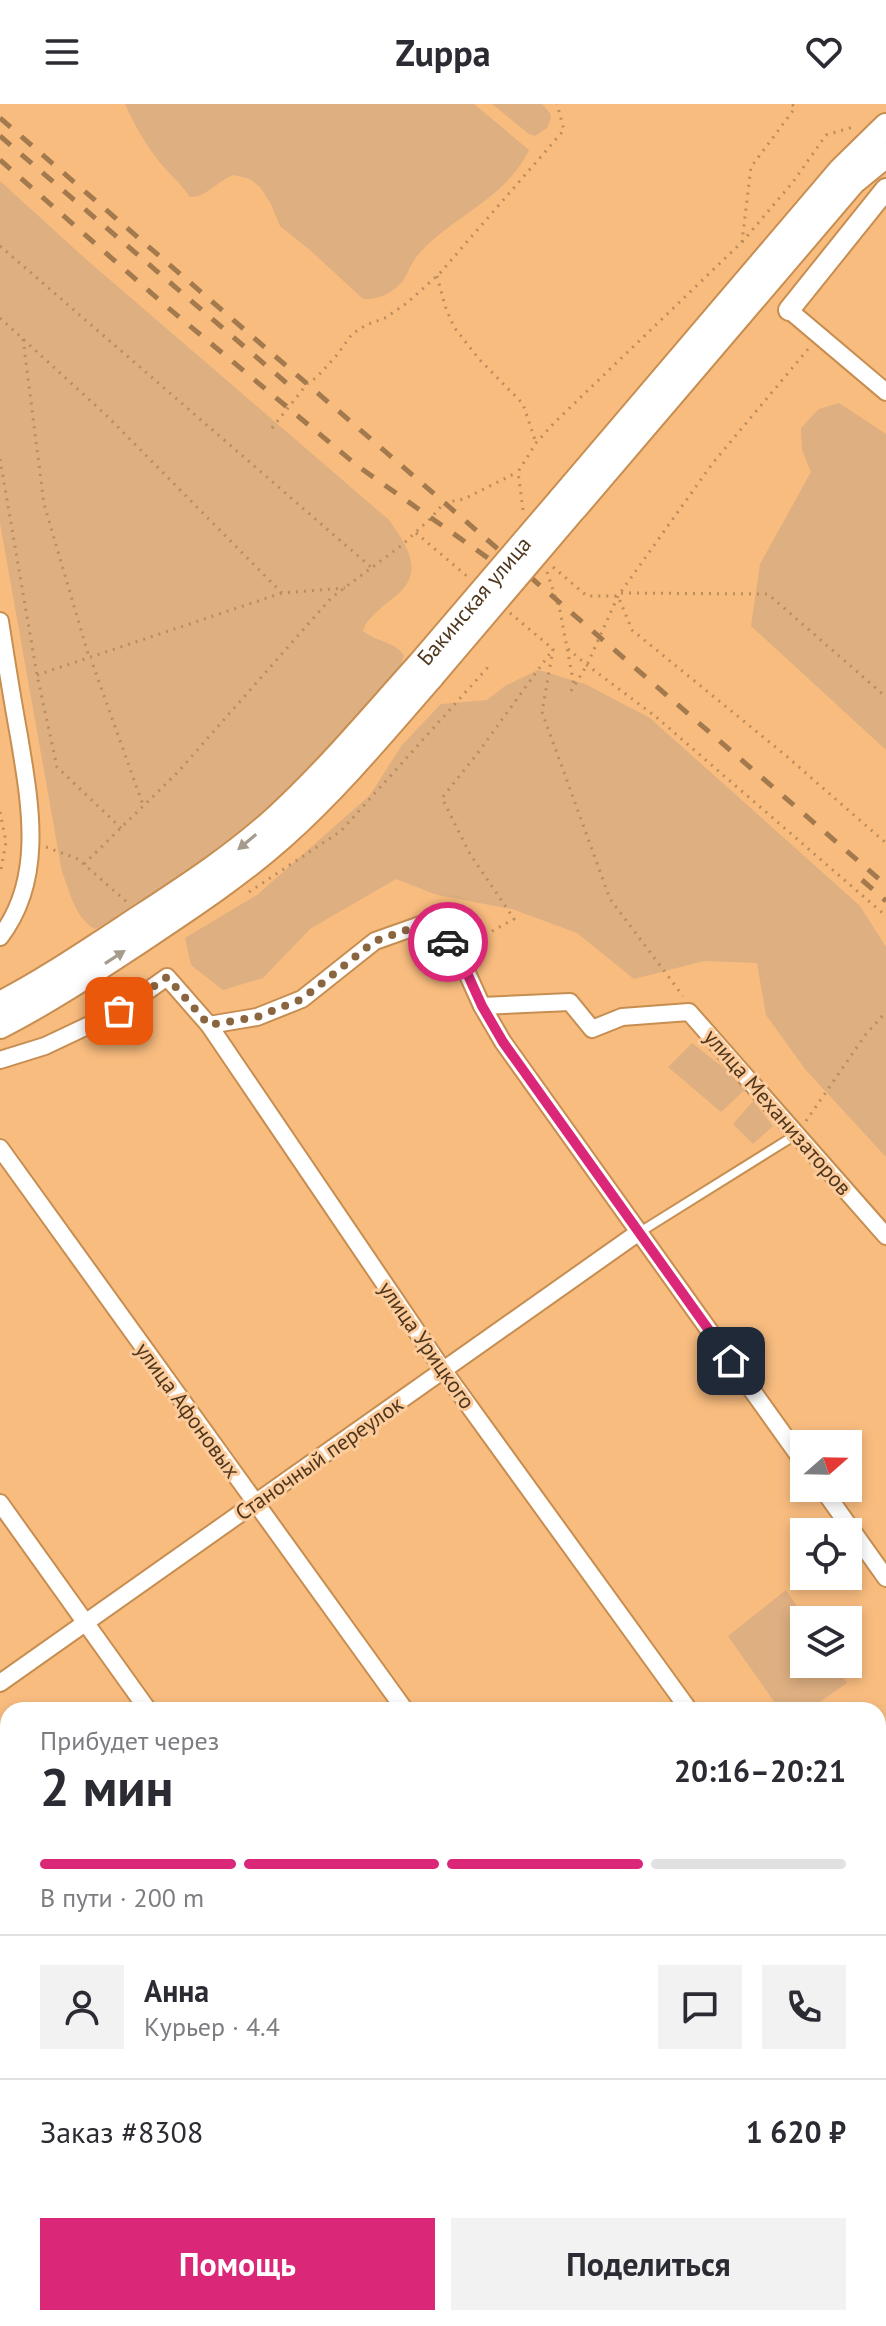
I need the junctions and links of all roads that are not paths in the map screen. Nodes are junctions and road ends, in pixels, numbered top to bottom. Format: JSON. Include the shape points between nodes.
{"nodes":[{"id":1,"x":877,"y":144,"type":"edge"},
{"id":2,"x":886,"y":189,"type":"edge"},
{"id":3,"x":789,"y":310,"type":"joint"},
{"id":4,"x":886,"y":392,"type":"edge"},
{"id":5,"x":0,"y":621,"type":"edge"},
{"id":6,"x":425,"y":671,"type":"junction"},
{"id":7,"x":0,"y":937,"type":"edge"},
{"id":8,"x":0,"y":1004,"type":"edge"},
{"id":9,"x":482,"y":1006,"type":"junction"},
{"id":10,"x":209,"y":1025,"type":"junction"},
{"id":11,"x":0,"y":1026,"type":"edge"},
{"id":12,"x":0,"y":1060,"type":"edge"},
{"id":13,"x":797,"y":1134,"type":"junction"},
{"id":14,"x":0,"y":1148,"type":"edge"},
{"id":15,"x":639,"y":1232,"type":"junction"},
{"id":16,"x":886,"y":1236,"type":"edge"},
{"id":17,"x":443,"y":1370,"type":"junction"},
{"id":18,"x":790,"y":1443,"type":"edge"},
{"id":19,"x":832,"y":1502,"type":"edge"},
{"id":20,"x":0,"y":1503,"type":"edge"},
{"id":21,"x":256,"y":1503,"type":"junction"},
{"id":22,"x":886,"y":1578,"type":"edge"},
{"id":23,"x":86,"y":1623,"type":"junction"},
{"id":24,"x":0,"y":1683,"type":"edge"},
{"id":25,"x":142,"y":1702,"type":"edge"},
{"id":26,"x":399,"y":1702,"type":"edge"},
{"id":27,"x":683,"y":1702,"type":"edge"}],
"edges":[{"from":1,"to":6,"type":"main road","name":"Бакинская улица","bridge":true,"via":[[853,182]]},
{"from":2,"to":3,"type":"street"},
{"from":3,"to":4,"type":"street"},
{"from":5,"to":7,"type":"street","via":[[31,824],[24,890]]},
{"from":6,"to":8,"type":"main road","name":"Бакинская улица","one_way":true,"via":[[276,818],[212,870]]},
{"from":11,"to":6,"type":"main road","name":"Бакинская улица","one_way":true,"via":[[245,868],[328,792]]},
{"from":9,"to":10,"type":"street","via":[[457,951],[426,923],[375,941],[302,999],[257,1017]]},
{"from":9,"to":13,"type":"street","name":"улица Механизаторов","via":[[570,1002],[592,1029],[622,1017],[689,1012]]},
{"from":9,"to":15,"type":"street"},
{"from":10,"to":12,"type":"street","name":"улица Урицкого","via":[[167,977],[119,1011],[45,1046]]},
{"from":10,"to":17,"type":"street","name":"улица Урицкого"},
{"from":13,"to":15,"type":"lane"},
{"from":13,"to":16,"type":"street","name":"улица Механизаторов"},
{"from":14,"to":21,"type":"street","name":"улица Афоновых"},
{"from":15,"to":17,"type":"street","name":"Станочный переулок"},
{"from":15,"to":18,"type":"street"},
{"from":17,"to":21,"type":"street","name":"Станочный переулок"},
{"from":17,"to":27,"type":"street","name":"улица Урицкого"},
{"from":19,"to":22,"type":"street"},
{"from":20,"to":23,"type":"street"},
{"from":21,"to":23,"type":"street","name":"Станочный переулок"},
{"from":21,"to":26,"type":"street","name":"улица Афоновых"},
{"from":23,"to":24,"type":"street","name":"Станочный переулок"},
{"from":23,"to":25,"type":"street"}]}
